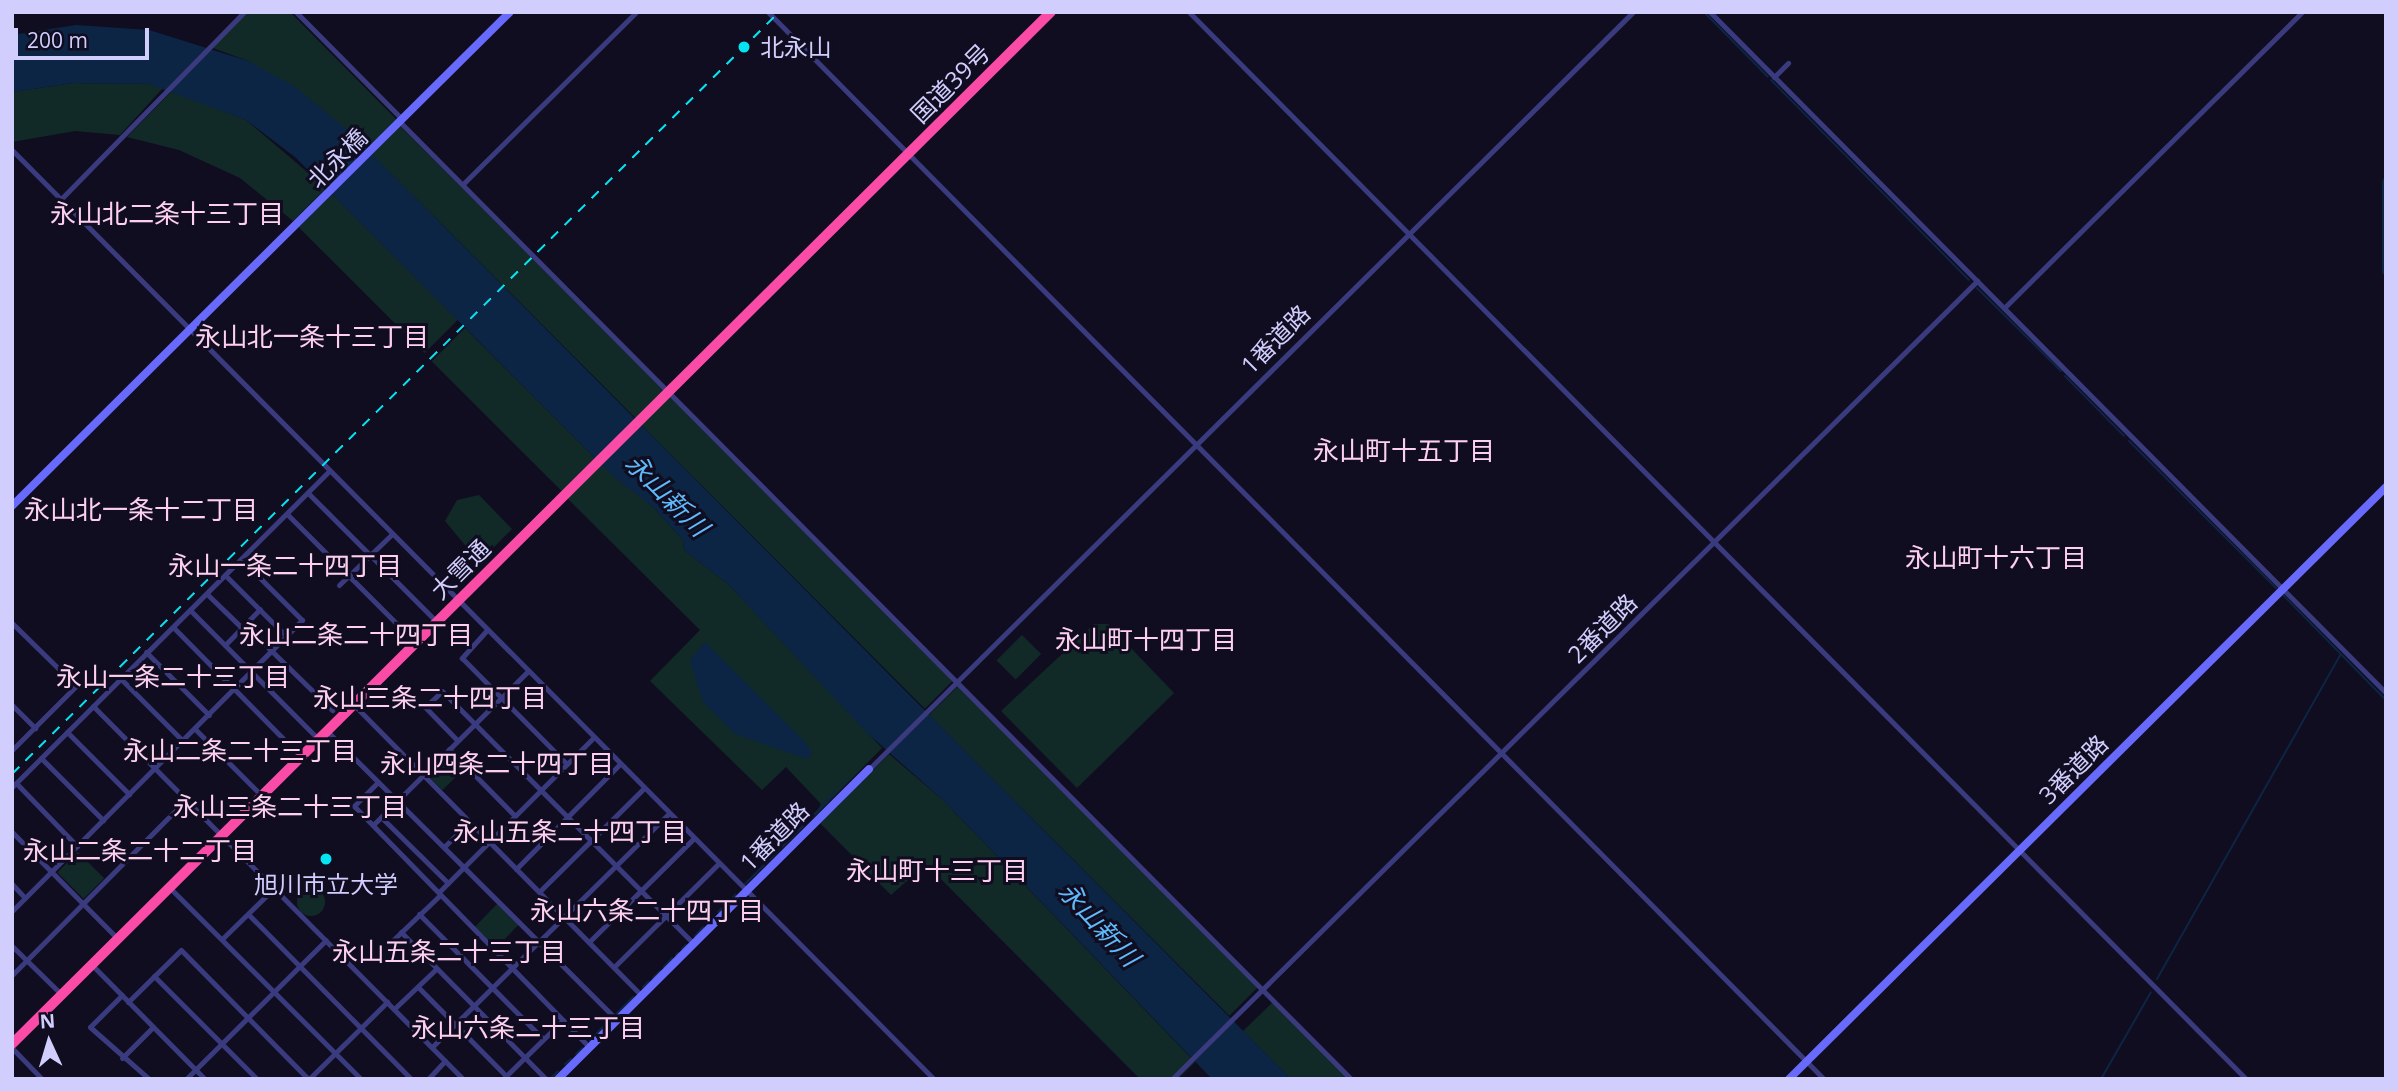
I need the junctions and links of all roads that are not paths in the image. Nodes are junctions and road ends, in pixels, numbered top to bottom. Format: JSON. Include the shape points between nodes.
{"nodes":[{"id":1,"x":244,"y":12,"type":"edge"},
{"id":2,"x":296,"y":12,"type":"edge"},
{"id":3,"x":510,"y":12,"type":"edge"},
{"id":4,"x":636,"y":12,"type":"edge"},
{"id":5,"x":768,"y":12,"type":"edge"},
{"id":6,"x":1051,"y":12,"type":"edge"},
{"id":7,"x":1189,"y":12,"type":"edge"},
{"id":8,"x":1633,"y":12,"type":"edge"},
{"id":9,"x":1710,"y":12,"type":"edge"},
{"id":10,"x":2302,"y":12,"type":"edge"},
{"id":11,"x":1788,"y":63,"type":"dead end"},
{"id":12,"x":1774,"y":77,"type":"junction"},
{"id":13,"x":401,"y":121,"type":"junction"},
{"id":14,"x":12,"y":150,"type":"edge"},
{"id":15,"x":908,"y":153,"type":"junction"},
{"id":16,"x":464,"y":183,"type":"junction"},
{"id":17,"x":61,"y":199,"type":"junction"},
{"id":18,"x":1409,"y":234,"type":"junction"},
{"id":19,"x":1977,"y":281,"type":"junction"},
{"id":20,"x":2004,"y":308,"type":"junction"},
{"id":21,"x":190,"y":330,"type":"junction"},
{"id":22,"x":669,"y":392,"type":"junction"},
{"id":23,"x":1196,"y":444,"type":"junction"},
{"id":24,"x":329,"y":471,"type":"junction"},
{"id":25,"x":2386,"y":487,"type":"edge"},
{"id":26,"x":308,"y":493,"type":"junction"},
{"id":27,"x":12,"y":506,"type":"edge"},
{"id":28,"x":287,"y":514,"type":"junction"},
{"id":29,"x":392,"y":534,"type":"junction"},
{"id":30,"x":1714,"y":541,"type":"junction"},
{"id":31,"x":370,"y":555,"type":"junction"},
{"id":32,"x":241,"y":559,"type":"junction"},
{"id":33,"x":225,"y":575,"type":"junction"},
{"id":34,"x":350,"y":576,"type":"junction"},
{"id":35,"x":340,"y":585,"type":"dead end"},
{"id":36,"x":2283,"y":589,"type":"junction"},
{"id":37,"x":207,"y":594,"type":"junction"},
{"id":38,"x":458,"y":601,"type":"junction"},
{"id":39,"x":260,"y":609,"type":"junction"},
{"id":40,"x":190,"y":610,"type":"junction"},
{"id":41,"x":437,"y":622,"type":"junction"},
{"id":42,"x":12,"y":623,"type":"edge"},
{"id":43,"x":244,"y":626,"type":"junction"},
{"id":44,"x":173,"y":627,"type":"junction"},
{"id":45,"x":487,"y":630,"type":"junction"},
{"id":46,"x":286,"y":636,"type":"junction"},
{"id":47,"x":416,"y":643,"type":"junction"},
{"id":48,"x":225,"y":645,"type":"junction"},
{"id":49,"x":146,"y":652,"type":"junction"},
{"id":50,"x":272,"y":652,"type":"junction"},
{"id":51,"x":528,"y":671,"type":"junction"},
{"id":52,"x":252,"y":672,"type":"junction"},
{"id":53,"x":120,"y":678,"type":"junction"},
{"id":54,"x":958,"y":681,"type":"junction"},
{"id":55,"x":235,"y":689,"type":"junction"},
{"id":56,"x":2386,"y":694,"type":"edge"},
{"id":57,"x":501,"y":697,"type":"junction"},
{"id":58,"x":12,"y":705,"type":"edge"},
{"id":59,"x":354,"y":705,"type":"junction"},
{"id":60,"x":93,"y":706,"type":"junction"},
{"id":61,"x":332,"y":710,"type":"dead end"},
{"id":62,"x":209,"y":715,"type":"junction"},
{"id":63,"x":475,"y":723,"type":"junction"},
{"id":64,"x":35,"y":728,"type":"junction"},
{"id":65,"x":195,"y":729,"type":"junction"},
{"id":66,"x":327,"y":731,"type":"junction"},
{"id":67,"x":67,"y":732,"type":"junction"},
{"id":68,"x":594,"y":737,"type":"junction"},
{"id":69,"x":318,"y":740,"type":"junction"},
{"id":70,"x":457,"y":740,"type":"junction"},
{"id":71,"x":183,"y":741,"type":"junction"},
{"id":72,"x":449,"y":749,"type":"junction"},
{"id":73,"x":12,"y":750,"type":"edge"},
{"id":74,"x":1501,"y":752,"type":"junction"},
{"id":75,"x":301,"y":757,"type":"junction"},
{"id":76,"x":41,"y":758,"type":"junction"},
{"id":77,"x":567,"y":764,"type":"junction"},
{"id":78,"x":620,"y":764,"type":"junction"},
{"id":79,"x":155,"y":769,"type":"junction"},
{"id":80,"x":869,"y":769,"type":"joint"},
{"id":81,"x":423,"y":775,"type":"junction"},
{"id":82,"x":378,"y":782,"type":"junction"},
{"id":83,"x":14,"y":785,"type":"edge"},
{"id":84,"x":644,"y":788,"type":"junction"},
{"id":85,"x":541,"y":790,"type":"junction"},
{"id":86,"x":129,"y":794,"type":"junction"},
{"id":87,"x":262,"y":796,"type":"junction"},
{"id":88,"x":186,"y":800,"type":"junction"},
{"id":89,"x":397,"y":801,"type":"junction"},
{"id":90,"x":669,"y":813,"type":"junction"},
{"id":91,"x":515,"y":816,"type":"junction"},
{"id":92,"x":567,"y":816,"type":"junction"},
{"id":93,"x":381,"y":817,"type":"junction"},
{"id":94,"x":103,"y":820,"type":"junction"},
{"id":95,"x":469,"y":822,"type":"junction"},
{"id":96,"x":373,"y":825,"type":"junction"},
{"id":97,"x":12,"y":832,"type":"edge"},
{"id":98,"x":222,"y":836,"type":"junction"},
{"id":99,"x":694,"y":838,"type":"junction"},
{"id":100,"x":591,"y":840,"type":"junction"},
{"id":101,"x":489,"y":842,"type":"junction"},
{"id":102,"x":77,"y":846,"type":"junction"},
{"id":103,"x":444,"y":847,"type":"junction"},
{"id":104,"x":2019,"y":849,"type":"junction"},
{"id":105,"x":719,"y":863,"type":"junction"},
{"id":106,"x":616,"y":866,"type":"junction"},
{"id":107,"x":464,"y":867,"type":"junction"},
{"id":108,"x":516,"y":869,"type":"junction"},
{"id":109,"x":51,"y":872,"type":"junction"},
{"id":110,"x":448,"y":883,"type":"junction"},
{"id":111,"x":12,"y":884,"type":"edge"},
{"id":112,"x":170,"y":888,"type":"junction"},
{"id":113,"x":274,"y":888,"type":"junction"},
{"id":114,"x":642,"y":891,"type":"junction"},
{"id":115,"x":746,"y":891,"type":"junction"},
{"id":116,"x":539,"y":892,"type":"junction"},
{"id":117,"x":439,"y":894,"type":"junction"},
{"id":118,"x":25,"y":898,"type":"junction"},
{"id":119,"x":84,"y":904,"type":"junction"},
{"id":120,"x":12,"y":911,"type":"edge"},
{"id":121,"x":248,"y":914,"type":"junction"},
{"id":122,"x":419,"y":914,"type":"junction"},
{"id":123,"x":666,"y":916,"type":"junction"},
{"id":124,"x":564,"y":917,"type":"junction"},
{"id":125,"x":401,"y":932,"type":"junction"},
{"id":126,"x":118,"y":939,"type":"junction"},
{"id":127,"x":222,"y":939,"type":"junction"},
{"id":128,"x":326,"y":940,"type":"junction"},
{"id":129,"x":539,"y":941,"type":"junction"},
{"id":130,"x":391,"y":942,"type":"dead end"},
{"id":131,"x":589,"y":942,"type":"junction"},
{"id":132,"x":693,"y":943,"type":"junction"},
{"id":133,"x":12,"y":946,"type":"edge"},
{"id":134,"x":26,"y":960,"type":"junction"},
{"id":135,"x":92,"y":965,"type":"junction"},
{"id":136,"x":299,"y":966,"type":"junction"},
{"id":137,"x":614,"y":967,"type":"junction"},
{"id":138,"x":512,"y":968,"type":"junction"},
{"id":139,"x":436,"y":969,"type":"junction"},
{"id":140,"x":12,"y":975,"type":"edge"},
{"id":141,"x":154,"y":975,"type":"junction"},
{"id":142,"x":418,"y":987,"type":"junction"},
{"id":143,"x":492,"y":987,"type":"junction"},
{"id":144,"x":1262,"y":989,"type":"junction"},
{"id":145,"x":274,"y":991,"type":"junction"},
{"id":146,"x":62,"y":995,"type":"junction"},
{"id":147,"x":122,"y":995,"type":"junction"},
{"id":148,"x":641,"y":995,"type":"junction"},
{"id":149,"x":128,"y":1002,"type":"junction"},
{"id":150,"x":387,"y":1002,"type":"junction"},
{"id":151,"x":474,"y":1006,"type":"junction"},
{"id":152,"x":394,"y":1009,"type":"junction"},
{"id":153,"x":247,"y":1018,"type":"junction"},
{"id":154,"x":563,"y":1020,"type":"junction"},
{"id":155,"x":617,"y":1020,"type":"junction"},
{"id":156,"x":455,"y":1024,"type":"junction"},
{"id":157,"x":153,"y":1027,"type":"junction"},
{"id":158,"x":361,"y":1028,"type":"junction"},
{"id":159,"x":543,"y":1039,"type":"junction"},
{"id":160,"x":221,"y":1043,"type":"junction"},
{"id":161,"x":12,"y":1046,"type":"edge"},
{"id":162,"x":432,"y":1047,"type":"junction"},
{"id":163,"x":589,"y":1047,"type":"junction"},
{"id":164,"x":335,"y":1053,"type":"junction"},
{"id":165,"x":122,"y":1058,"type":"junction"},
{"id":166,"x":525,"y":1058,"type":"junction"},
{"id":167,"x":445,"y":1061,"type":"junction"},
{"id":168,"x":1807,"y":1061,"type":"junction"},
{"id":169,"x":195,"y":1069,"type":"junction"},
{"id":170,"x":505,"y":1077,"type":"edge"},
{"id":171,"x":1173,"y":1078,"type":"edge"},
{"id":172,"x":42,"y":1079,"type":"edge"},
{"id":173,"x":149,"y":1079,"type":"edge"},
{"id":174,"x":186,"y":1079,"type":"edge"},
{"id":175,"x":205,"y":1079,"type":"edge"},
{"id":176,"x":257,"y":1079,"type":"edge"},
{"id":177,"x":309,"y":1079,"type":"edge"},
{"id":178,"x":360,"y":1079,"type":"edge"},
{"id":179,"x":411,"y":1079,"type":"edge"},
{"id":180,"x":428,"y":1079,"type":"edge"},
{"id":181,"x":463,"y":1079,"type":"edge"},
{"id":182,"x":546,"y":1079,"type":"edge"},
{"id":183,"x":558,"y":1079,"type":"edge"},
{"id":184,"x":934,"y":1079,"type":"edge"},
{"id":185,"x":1351,"y":1079,"type":"edge"},
{"id":186,"x":1789,"y":1079,"type":"edge"},
{"id":187,"x":1824,"y":1079,"type":"edge"},
{"id":188,"x":2246,"y":1079,"type":"edge"}],
"edges":[{"from":1,"to":17,"type":"street"},
{"from":2,"to":13,"type":"street"},
{"from":3,"to":13,"type":"street","name":"北永橋"},
{"from":4,"to":16,"type":"street"},
{"from":5,"to":15,"type":"street"},
{"from":6,"to":15,"type":"highway","name":"国道39号"},
{"from":7,"to":18,"type":"street"},
{"from":8,"to":18,"type":"street","name":"1番道路"},
{"from":9,"to":12,"type":"street"},
{"from":10,"to":20,"type":"street"},
{"from":11,"to":12,"type":"street"},
{"from":12,"to":19,"type":"street"},
{"from":13,"to":16,"type":"street"},
{"from":13,"to":21,"type":"street","name":"北永橋"},
{"from":14,"to":17,"type":"street"},
{"from":15,"to":22,"type":"highway","name":"大雪通"},
{"from":15,"to":23,"type":"street"},
{"from":16,"to":22,"type":"street"},
{"from":17,"to":21,"type":"street"},
{"from":18,"to":23,"type":"street","name":"1番道路"},
{"from":18,"to":30,"type":"street"},
{"from":19,"to":20,"type":"street"},
{"from":19,"to":30,"type":"street","name":"2番道路"},
{"from":20,"to":36,"type":"street"},
{"from":21,"to":24,"type":"street"},
{"from":21,"to":27,"type":"street","name":"北永橋"},
{"from":22,"to":38,"type":"highway","name":"大雪通"},
{"from":22,"to":54,"type":"street"},
{"from":23,"to":54,"type":"street","name":"1番道路"},
{"from":23,"to":74,"type":"street"},
{"from":24,"to":26,"type":"street"},
{"from":24,"to":29,"type":"street"},
{"from":25,"to":36,"type":"street","name":"3番道路"},
{"from":26,"to":28,"type":"street"},
{"from":26,"to":31,"type":"street"},
{"from":28,"to":32,"type":"street"},
{"from":28,"to":34,"type":"street"},
{"from":29,"to":31,"type":"street"},
{"from":29,"to":38,"type":"street"},
{"from":30,"to":74,"type":"street","name":"2番道路"},
{"from":30,"to":104,"type":"street"},
{"from":31,"to":34,"type":"street"},
{"from":31,"to":41,"type":"street"},
{"from":32,"to":33,"type":"street"},
{"from":32,"to":46,"type":"street","via":[[302,620]]},
{"from":33,"to":37,"type":"street"},
{"from":33,"to":39,"type":"street"},
{"from":34,"to":35,"type":"street"},
{"from":34,"to":47,"type":"street"},
{"from":36,"to":56,"type":"street"},
{"from":36,"to":104,"type":"street","name":"3番道路"},
{"from":37,"to":40,"type":"street"},
{"from":37,"to":43,"type":"street"},
{"from":38,"to":41,"type":"highway","name":"大雪通"},
{"from":38,"to":45,"type":"street"},
{"from":39,"to":43,"type":"street"},
{"from":39,"to":46,"type":"street"},
{"from":40,"to":44,"type":"street"},
{"from":40,"to":48,"type":"street"},
{"from":41,"to":47,"type":"highway","name":"大雪通"},
{"from":42,"to":64,"type":"street","via":[[76,687]]},
{"from":43,"to":48,"type":"street"},
{"from":43,"to":50,"type":"street"},
{"from":44,"to":49,"type":"street"},
{"from":44,"to":55,"type":"street"},
{"from":45,"to":51,"type":"street"},
{"from":45,"to":57,"type":"street","via":[[462,658]]},
{"from":46,"to":50,"type":"street"},
{"from":47,"to":59,"type":"highway","name":"大雪通"},
{"from":48,"to":52,"type":"street"},
{"from":49,"to":53,"type":"street"},
{"from":49,"to":62,"type":"street"},
{"from":50,"to":52,"type":"street"},
{"from":50,"to":61,"type":"street"},
{"from":51,"to":57,"type":"street"},
{"from":51,"to":68,"type":"street"},
{"from":52,"to":55,"type":"street"},
{"from":52,"to":69,"type":"street"},
{"from":53,"to":60,"type":"street"},
{"from":53,"to":71,"type":"street"},
{"from":54,"to":80,"type":"street","name":"1番道路"},
{"from":54,"to":144,"type":"street"},
{"from":55,"to":62,"type":"street"},
{"from":55,"to":75,"type":"street"},
{"from":57,"to":63,"type":"street"},
{"from":57,"to":77,"type":"street"},
{"from":58,"to":64,"type":"street"},
{"from":59,"to":66,"type":"highway","name":"大雪通"},
{"from":59,"to":81,"type":"street"},
{"from":60,"to":67,"type":"street"},
{"from":60,"to":79,"type":"street"},
{"from":62,"to":65,"type":"street"},
{"from":63,"to":70,"type":"street"},
{"from":63,"to":70,"type":"street","via":[[442,691],[425,707]]},
{"from":63,"to":85,"type":"street"},
{"from":64,"to":73,"type":"street"},
{"from":65,"to":71,"type":"street"},
{"from":65,"to":87,"type":"street"},
{"from":66,"to":69,"type":"highway","name":"大雪通"},
{"from":66,"to":82,"type":"street"},
{"from":67,"to":76,"type":"street"},
{"from":67,"to":86,"type":"street"},
{"from":68,"to":77,"type":"street"},
{"from":68,"to":78,"type":"street"},
{"from":69,"to":75,"type":"highway","name":"大雪通"},
{"from":70,"to":72,"type":"street"},
{"from":71,"to":79,"type":"street"},
{"from":72,"to":81,"type":"street"},
{"from":72,"to":91,"type":"street"},
{"from":74,"to":144,"type":"street","name":"2番道路"},
{"from":74,"to":168,"type":"street"},
{"from":75,"to":87,"type":"highway","name":"大雪通"},
{"from":76,"to":83,"type":"street"},
{"from":76,"to":94,"type":"street"},
{"from":77,"to":85,"type":"street"},
{"from":78,"to":84,"type":"street"},
{"from":78,"to":92,"type":"street"},
{"from":79,"to":86,"type":"street"},
{"from":79,"to":88,"type":"street"},
{"from":80,"to":115,"type":"street","name":"1番道路"},
{"from":81,"to":89,"type":"street"},
{"from":81,"to":95,"type":"street"},
{"from":82,"to":89,"type":"street"},
{"from":82,"to":96,"type":"street","via":[[354,807]]},
{"from":83,"to":102,"type":"street"},
{"from":84,"to":90,"type":"street"},
{"from":84,"to":100,"type":"street"},
{"from":85,"to":91,"type":"street"},
{"from":85,"to":92,"type":"street"},
{"from":86,"to":94,"type":"street"},
{"from":87,"to":98,"type":"highway","name":"大雪通"},
{"from":88,"to":98,"type":"street"},
{"from":88,"to":119,"type":"street"},
{"from":89,"to":93,"type":"street"},
{"from":89,"to":103,"type":"street"},
{"from":90,"to":99,"type":"street"},
{"from":90,"to":106,"type":"street"},
{"from":91,"to":101,"type":"street"},
{"from":92,"to":100,"type":"street"},
{"from":92,"to":108,"type":"street"},
{"from":93,"to":96,"type":"street"},
{"from":93,"to":110,"type":"street"},
{"from":94,"to":102,"type":"street"},
{"from":95,"to":101,"type":"street"},
{"from":95,"to":103,"type":"street"},
{"from":96,"to":117,"type":"street"},
{"from":97,"to":109,"type":"street"},
{"from":98,"to":112,"type":"highway","name":"大雪通"},
{"from":98,"to":113,"type":"street"},
{"from":99,"to":105,"type":"street"},
{"from":99,"to":114,"type":"street"},
{"from":100,"to":106,"type":"street"},
{"from":100,"to":116,"type":"street"},
{"from":101,"to":107,"type":"street"},
{"from":101,"to":108,"type":"street"},
{"from":102,"to":109,"type":"street"},
{"from":103,"to":107,"type":"street"},
{"from":104,"to":168,"type":"street","name":"3番道路"},
{"from":104,"to":188,"type":"street"},
{"from":105,"to":115,"type":"street"},
{"from":105,"to":123,"type":"street"},
{"from":106,"to":114,"type":"street"},
{"from":106,"to":124,"type":"street"},
{"from":107,"to":110,"type":"street"},
{"from":107,"to":129,"type":"street"},
{"from":108,"to":116,"type":"street"},
{"from":109,"to":118,"type":"street"},
{"from":109,"to":119,"type":"street"},
{"from":110,"to":117,"type":"street"},
{"from":111,"to":118,"type":"street"},
{"from":112,"to":126,"type":"highway","name":"大雪通"},
{"from":112,"to":127,"type":"street"},
{"from":113,"to":121,"type":"street"},
{"from":113,"to":128,"type":"street"},
{"from":114,"to":123,"type":"street"},
{"from":114,"to":131,"type":"street"},
{"from":115,"to":132,"type":"street","name":"1番道路"},
{"from":115,"to":184,"type":"street"},
{"from":116,"to":124,"type":"street"},
{"from":117,"to":122,"type":"street"},
{"from":117,"to":138,"type":"street"},
{"from":118,"to":120,"type":"street"},
{"from":119,"to":126,"type":"street"},
{"from":119,"to":134,"type":"street"},
{"from":121,"to":127,"type":"street"},
{"from":121,"to":136,"type":"street"},
{"from":122,"to":125,"type":"street"},
{"from":122,"to":143,"type":"street"},
{"from":123,"to":132,"type":"street"},
{"from":123,"to":137,"type":"street"},
{"from":124,"to":129,"type":"street"},
{"from":124,"to":131,"type":"street"},
{"from":125,"to":130,"type":"street"},
{"from":125,"to":139,"type":"street"},
{"from":126,"to":135,"type":"highway","name":"大雪通"},
{"from":127,"to":145,"type":"street"},
{"from":128,"to":136,"type":"street"},
{"from":128,"to":150,"type":"street"},
{"from":129,"to":138,"type":"street"},
{"from":129,"to":155,"type":"street"},
{"from":131,"to":137,"type":"street"},
{"from":132,"to":148,"type":"street","name":"1番道路"},
{"from":133,"to":134,"type":"street"},
{"from":134,"to":140,"type":"street"},
{"from":134,"to":146,"type":"street"},
{"from":135,"to":146,"type":"highway","name":"大雪通"},
{"from":135,"to":147,"type":"street"},
{"from":136,"to":145,"type":"street"},
{"from":136,"to":158,"type":"street"},
{"from":137,"to":148,"type":"street"},
{"from":138,"to":143,"type":"street"},
{"from":138,"to":154,"type":"street"},
{"from":139,"to":142,"type":"street"},
{"from":139,"to":151,"type":"street"},
{"from":141,"to":149,"type":"street"},
{"from":141,"to":153,"type":"street","via":[[181,950]]},
{"from":141,"to":160,"type":"street"},
{"from":142,"to":152,"type":"street"},
{"from":142,"to":156,"type":"street"},
{"from":143,"to":151,"type":"street"},
{"from":143,"to":159,"type":"street"},
{"from":144,"to":171,"type":"street","name":"2番道路"},
{"from":144,"to":185,"type":"street"},
{"from":145,"to":153,"type":"street"},
{"from":145,"to":164,"type":"street"},
{"from":146,"to":161,"type":"highway","name":"大雪通"},
{"from":147,"to":149,"type":"street"},
{"from":147,"to":165,"type":"street","via":[[90,1027]]},
{"from":148,"to":155,"type":"street","name":"1番道路"},
{"from":149,"to":157,"type":"street"},
{"from":150,"to":152,"type":"street"},
{"from":150,"to":158,"type":"street"},
{"from":151,"to":156,"type":"street"},
{"from":151,"to":166,"type":"street"},
{"from":152,"to":162,"type":"street"},
{"from":153,"to":160,"type":"street"},
{"from":153,"to":177,"type":"street"},
{"from":154,"to":159,"type":"street"},
{"from":154,"to":163,"type":"street"},
{"from":155,"to":163,"type":"street","name":"1番道路"},
{"from":156,"to":162,"type":"street"},
{"from":156,"to":170,"type":"street"},
{"from":157,"to":165,"type":"street"},
{"from":157,"to":169,"type":"street"},
{"from":158,"to":164,"type":"street"},
{"from":158,"to":179,"type":"street"},
{"from":159,"to":166,"type":"street"},
{"from":160,"to":169,"type":"street"},
{"from":160,"to":176,"type":"street"},
{"from":161,"to":172,"type":"street"},
{"from":162,"to":167,"type":"street"},
{"from":163,"to":183,"type":"street","name":"1番道路"},
{"from":164,"to":177,"type":"street"},
{"from":164,"to":178,"type":"street"},
{"from":165,"to":173,"type":"street"},
{"from":166,"to":170,"type":"street"},
{"from":166,"to":182,"type":"street"},
{"from":167,"to":180,"type":"street"},
{"from":167,"to":181,"type":"street"},
{"from":168,"to":186,"type":"street","name":"3番道路"},
{"from":168,"to":187,"type":"street"},
{"from":169,"to":174,"type":"street"},
{"from":169,"to":175,"type":"street"}]}
